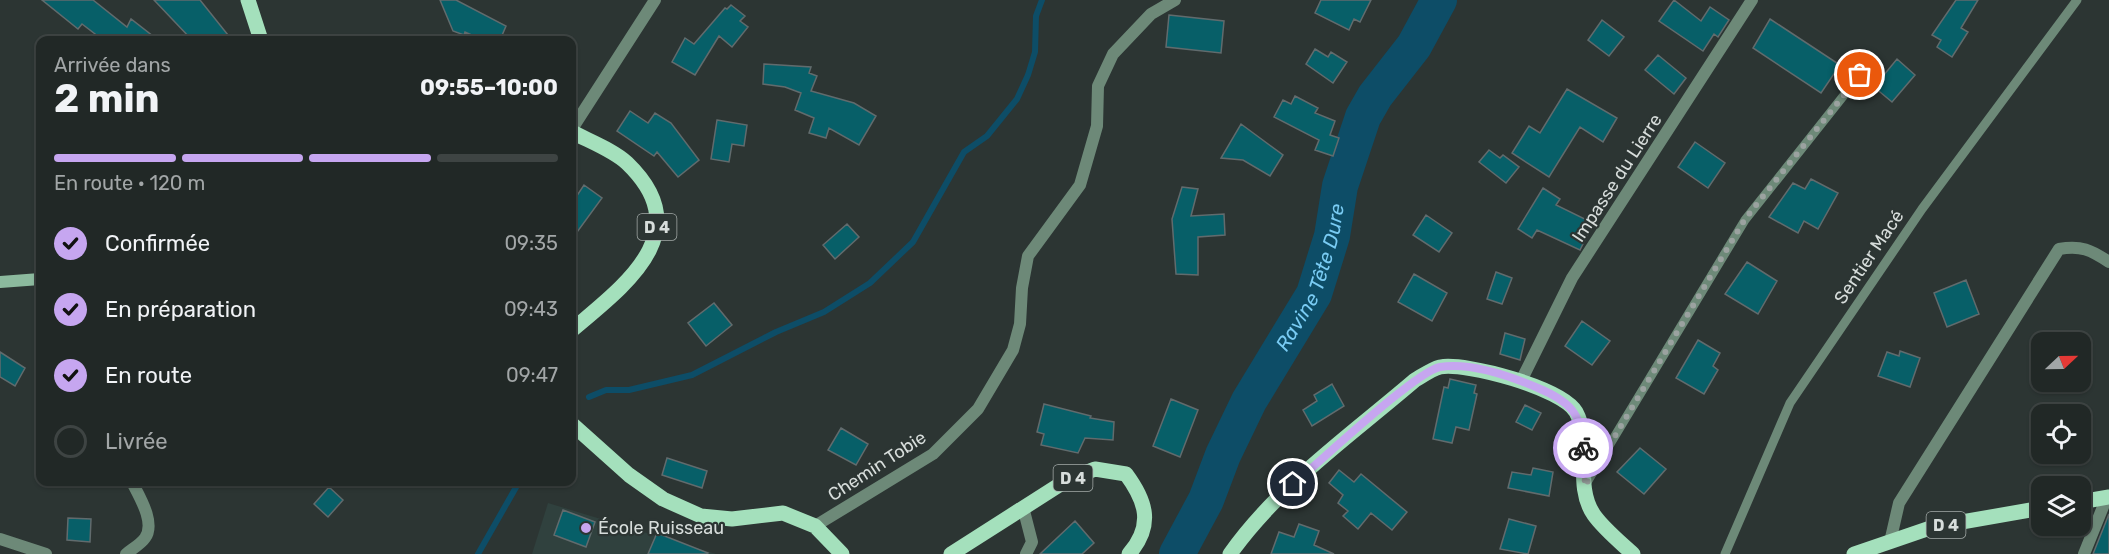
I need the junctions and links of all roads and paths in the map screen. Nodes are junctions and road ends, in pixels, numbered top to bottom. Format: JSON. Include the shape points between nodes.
{"nodes":[{"id":1,"x":248,"y":0,"type":"edge"},
{"id":2,"x":655,"y":0,"type":"edge"},
{"id":3,"x":1175,"y":0,"type":"edge"},
{"id":4,"x":1752,"y":0,"type":"edge"},
{"id":5,"x":2078,"y":0,"type":"edge"},
{"id":6,"x":260,"y":36,"type":"edge"},
{"id":7,"x":1860,"y":75,"type":"dead end"},
{"id":8,"x":576,"y":124,"type":"edge"},
{"id":9,"x":576,"y":132,"type":"edge"},
{"id":10,"x":2109,"y":262,"type":"edge"},
{"id":11,"x":36,"y":279,"type":"edge"},
{"id":12,"x":0,"y":282,"type":"edge"},
{"id":13,"x":576,"y":327,"type":"edge"},
{"id":14,"x":1521,"y":381,"type":"junction"},
{"id":15,"x":576,"y":428,"type":"edge"},
{"id":16,"x":134,"y":486,"type":"edge"},
{"id":17,"x":1585,"y":486,"type":"junction"},
{"id":18,"x":2108,"y":497,"type":"edge"},
{"id":19,"x":2091,"y":500,"type":"edge"},
{"id":20,"x":1023,"y":507,"type":"junction"},
{"id":21,"x":2031,"y":510,"type":"edge"},
{"id":22,"x":815,"y":526,"type":"junction"},
{"id":23,"x":0,"y":539,"type":"edge"},
{"id":24,"x":1890,"y":542,"type":"junction"},
{"id":25,"x":46,"y":554,"type":"edge"},
{"id":26,"x":126,"y":554,"type":"edge"},
{"id":27,"x":842,"y":554,"type":"edge"},
{"id":28,"x":951,"y":554,"type":"edge"},
{"id":29,"x":1026,"y":554,"type":"edge"},
{"id":30,"x":1129,"y":554,"type":"edge"},
{"id":31,"x":1230,"y":554,"type":"edge"},
{"id":32,"x":1633,"y":554,"type":"edge"},
{"id":33,"x":1725,"y":554,"type":"edge"},
{"id":34,"x":1854,"y":554,"type":"edge"},
{"id":35,"x":2084,"y":554,"type":"edge"}],
"edges":[{"from":1,"to":6,"type":"main road"},
{"from":2,"to":8,"type":"street"},
{"from":3,"to":22,"type":"street","name":"Chemin Tobie","via":[[1151,14],[1113,54],[1098,86],[1097,126],[1080,185],[1028,256],[1013,350],[978,410],[933,454]]},
{"from":4,"to":14,"type":"street","name":"Impasse du Lierre","via":[[1572,278]]},
{"from":5,"to":33,"type":"lane","name":"Sentier Macé","via":[[1922,209],[1790,403]]},
{"from":7,"to":17,"type":"lane","via":[[1745,219]]},
{"from":9,"to":13,"type":"main road","number":"D 4","via":[[626,162],[651,193],[659,222],[648,257],[628,282]]},
{"from":10,"to":24,"type":"street","via":[[2090,249],[2059,249],[1899,503]]},
{"from":11,"to":12,"type":"main road"},
{"from":14,"to":17,"type":"main road","via":[[1552,394],[1575,411],[1583,433]]},
{"from":14,"to":31,"type":"main road","via":[[1472,369],[1439,367],[1415,380],[1276,499],[1253,521]]},
{"from":15,"to":22,"type":"main road","via":[[629,475],[663,499],[701,516],[732,519],[783,513]]},
{"from":16,"to":26,"type":"street","via":[[148,529],[146,538]]},
{"from":17,"to":32,"type":"main road","via":[[1593,514]]},
{"from":18,"to":19,"type":"main road"},
{"from":18,"to":35,"type":"street"},
{"from":20,"to":28,"type":"main road","number":"D 4"},
{"from":20,"to":29,"type":"street","via":[[1032,542]]},
{"from":20,"to":30,"type":"main road","number":"D 4","via":[[1067,480],[1095,469],[1126,474],[1142,496],[1145,525]]},
{"from":21,"to":24,"type":"main road","number":"D 4","via":[[1933,527]]},
{"from":22,"to":27,"type":"main road"},
{"from":23,"to":25,"type":"street"},
{"from":24,"to":34,"type":"main road","number":"D 4"}]}
